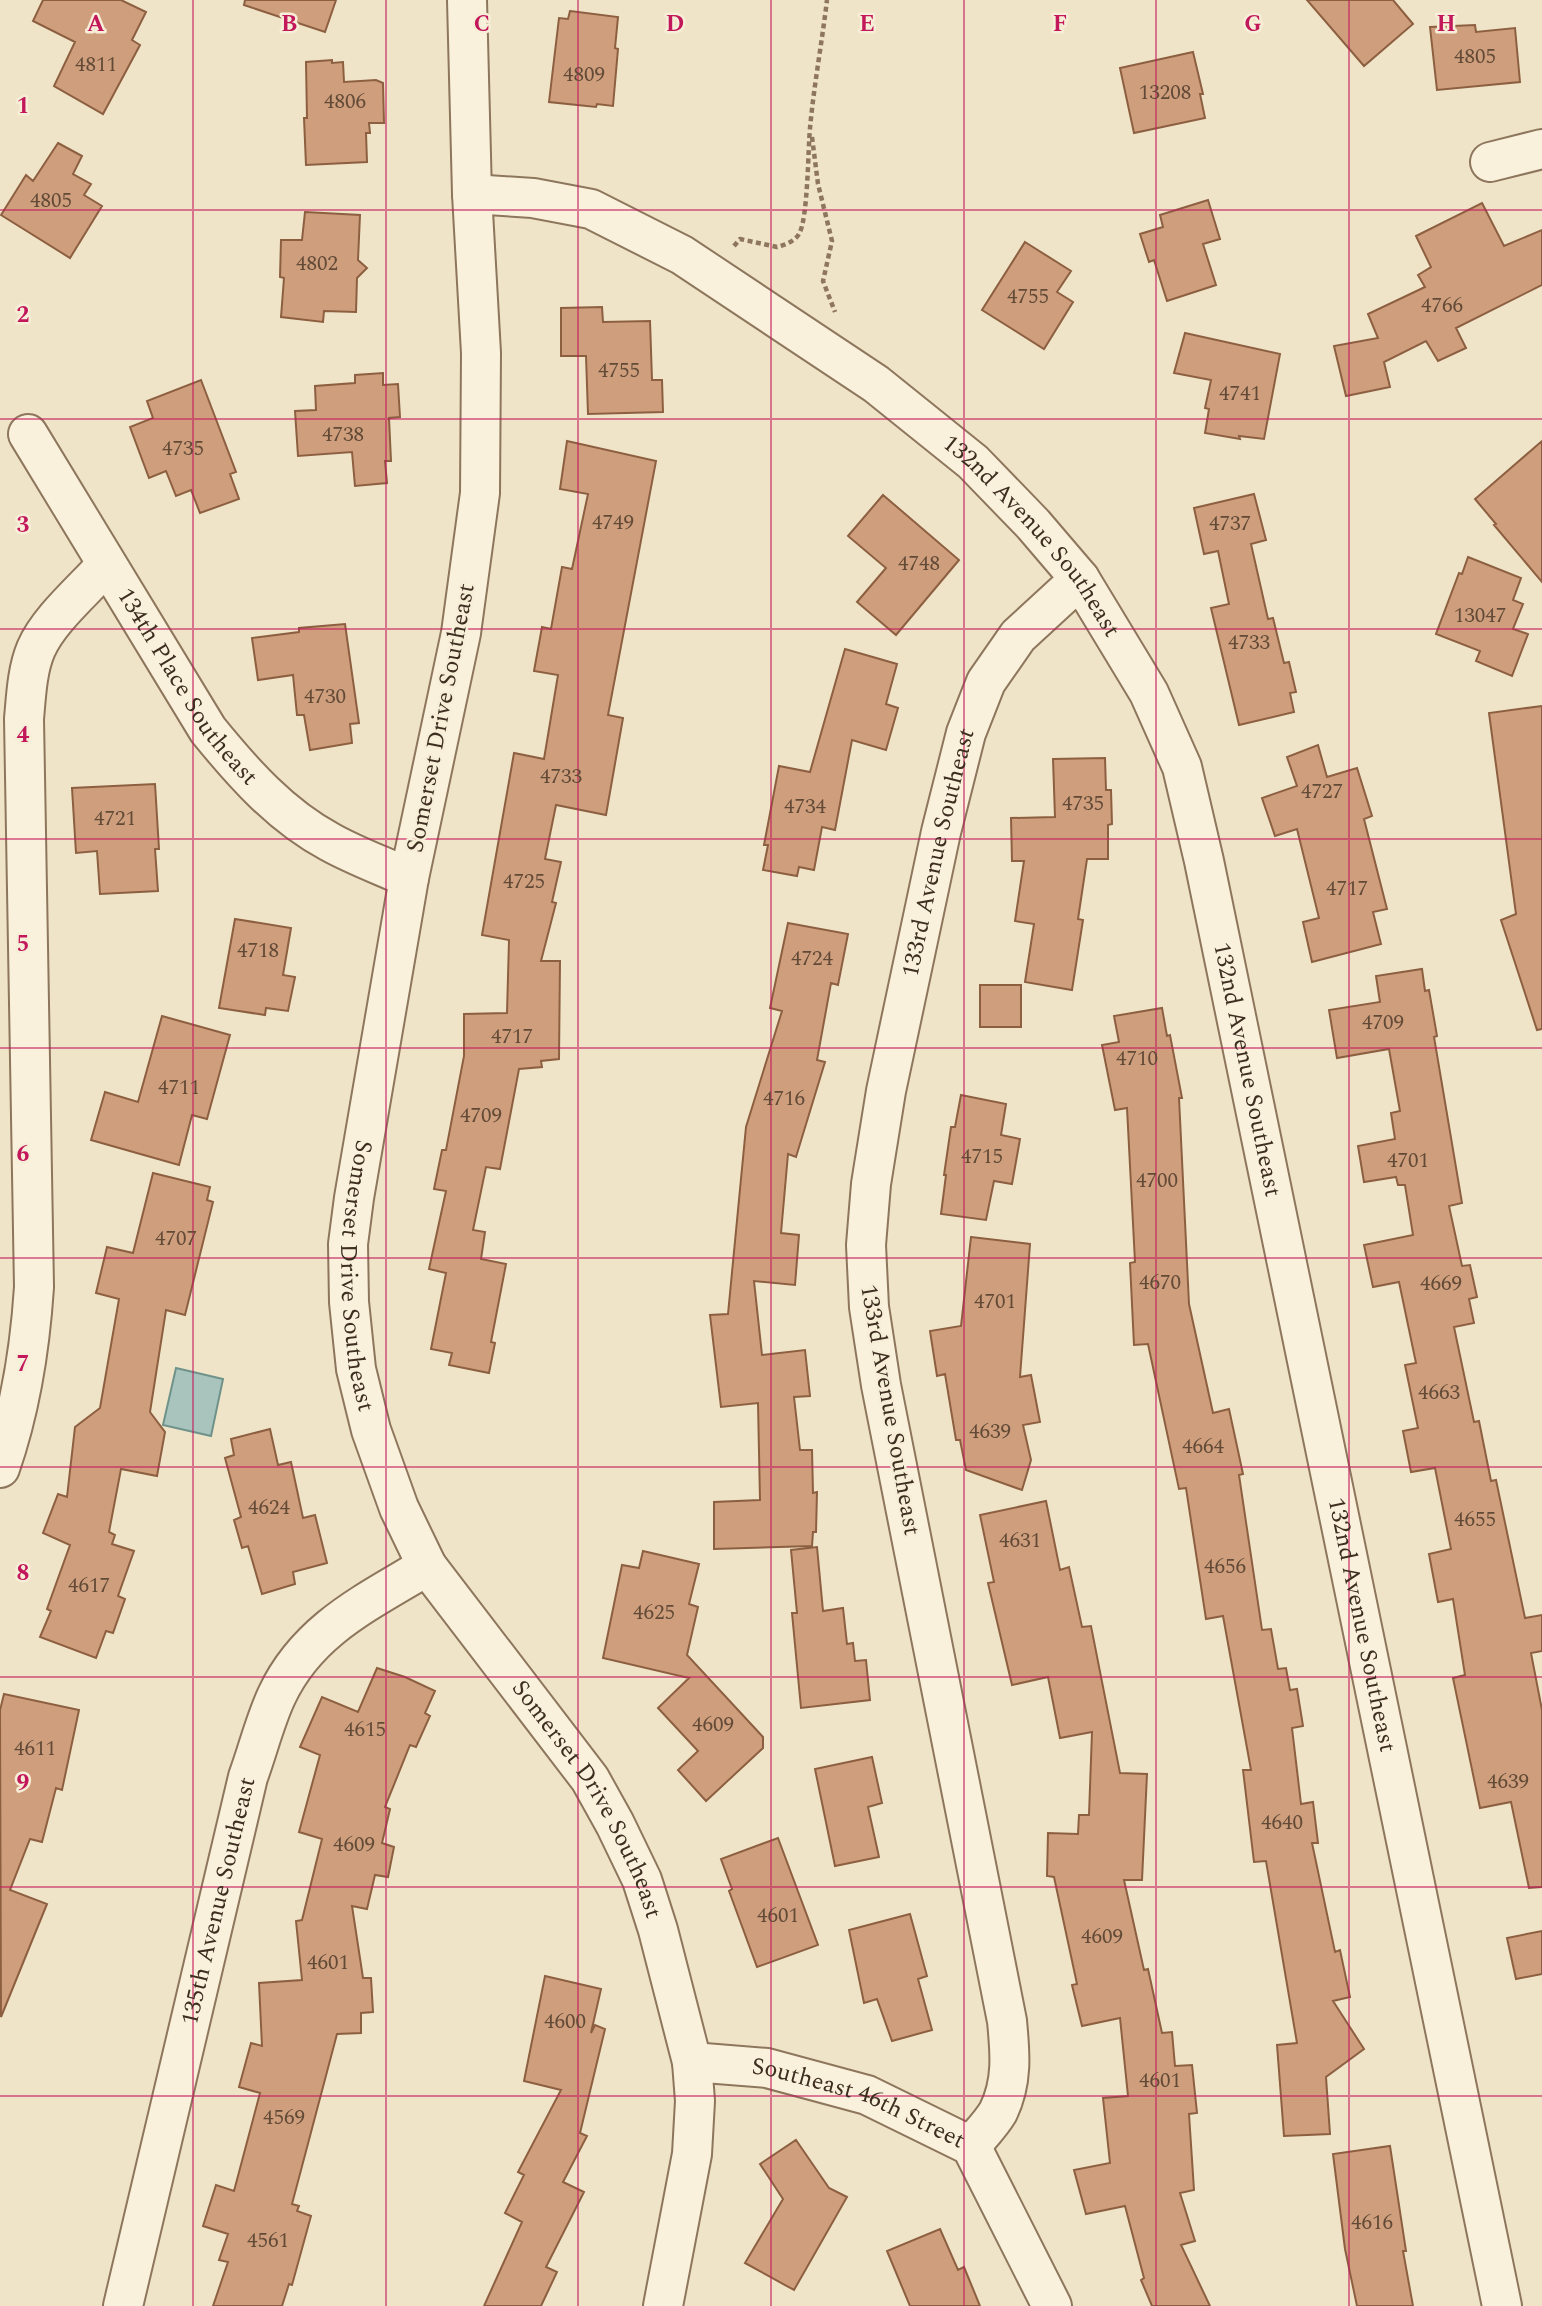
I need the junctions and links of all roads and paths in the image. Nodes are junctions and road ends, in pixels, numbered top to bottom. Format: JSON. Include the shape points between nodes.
{"nodes":[{"id":1,"x":467,"y":0,"type":"edge"},
{"id":2,"x":827,"y":0,"type":"edge"},
{"id":3,"x":811,"y":125,"type":"junction"},
{"id":4,"x":1542,"y":149,"type":"edge"},
{"id":5,"x":1490,"y":162,"type":"dead end"},
{"id":6,"x":472,"y":194,"type":"junction"},
{"id":7,"x":729,"y":252,"type":"dead end"},
{"id":8,"x":841,"y":324,"type":"dead end"},
{"id":9,"x":28,"y":434,"type":"dead end"},
{"id":10,"x":106,"y":565,"type":"junction"},
{"id":11,"x":1080,"y":579,"type":"junction"},
{"id":12,"x":409,"y":878,"type":"junction"},
{"id":13,"x":0,"y":1468,"type":"edge"},
{"id":14,"x":426,"y":1566,"type":"junction"},
{"id":15,"x":692,"y":2062,"type":"junction"},
{"id":16,"x":971,"y":2146,"type":"junction"},
{"id":17,"x":123,"y":2306,"type":"edge"},
{"id":18,"x":663,"y":2306,"type":"edge"},
{"id":19,"x":1052,"y":2306,"type":"edge"},
{"id":20,"x":1502,"y":2306,"type":"edge"}],
"edges":[{"from":1,"to":6,"type":"street","name":"Somerset Drive Southeast"},
{"from":2,"to":3,"type":"path"},
{"from":3,"to":7,"type":"path","via":[[800,233],[777,247],[740,239]]},
{"from":3,"to":8,"type":"path","via":[[818,184],[832,241],[822,281]]},
{"from":4,"to":5,"type":"street"},
{"from":6,"to":11,"type":"street","name":"132nd Avenue Southeast","via":[[533,198],[591,209],[682,255],[876,384],[973,462]]},
{"from":6,"to":12,"type":"street","name":"Somerset Drive Southeast","via":[[481,353],[480,493],[461,633]]},
{"from":9,"to":10,"type":"street","name":"134th Place Southeast"},
{"from":10,"to":12,"type":"street","name":"134th Place Southeast","via":[[208,730],[242,772],[277,805],[329,842]]},
{"from":10,"to":13,"type":"street","via":[[50,627],[36,650],[28,683],[24,719],[34,1287],[30,1349]]},
{"from":11,"to":16,"type":"street","name":"133rd Avenue Southeast","via":[[1018,636],[986,682],[966,733],[886,1091],[866,1245],[869,1307],[881,1385],[1007,2021],[1011,2058],[1007,2087],[997,2114]]},
{"from":11,"to":20,"type":"street","name":"132nd Avenue Southeast","via":[[1149,693],[1182,767]]},
{"from":12,"to":14,"type":"street","name":"Somerset Drive Southeast","via":[[348,1244],[349,1302],[356,1369],[371,1430]]},
{"from":14,"to":15,"type":"street","name":"Somerset Drive Southeast","via":[[590,1779],[615,1824],[642,1880]]},
{"from":14,"to":17,"type":"street","name":"135th Avenue Southeast","via":[[337,1621],[304,1652],[277,1695],[248,1777]]},
{"from":15,"to":16,"type":"street","name":"Southeast 46th Street","via":[[767,2068],[867,2095]]},
{"from":15,"to":18,"type":"street","name":"Somerset Drive Southeast","via":[[692,2154]]},
{"from":16,"to":19,"type":"street","name":"Southeast 46th Street"}]}
